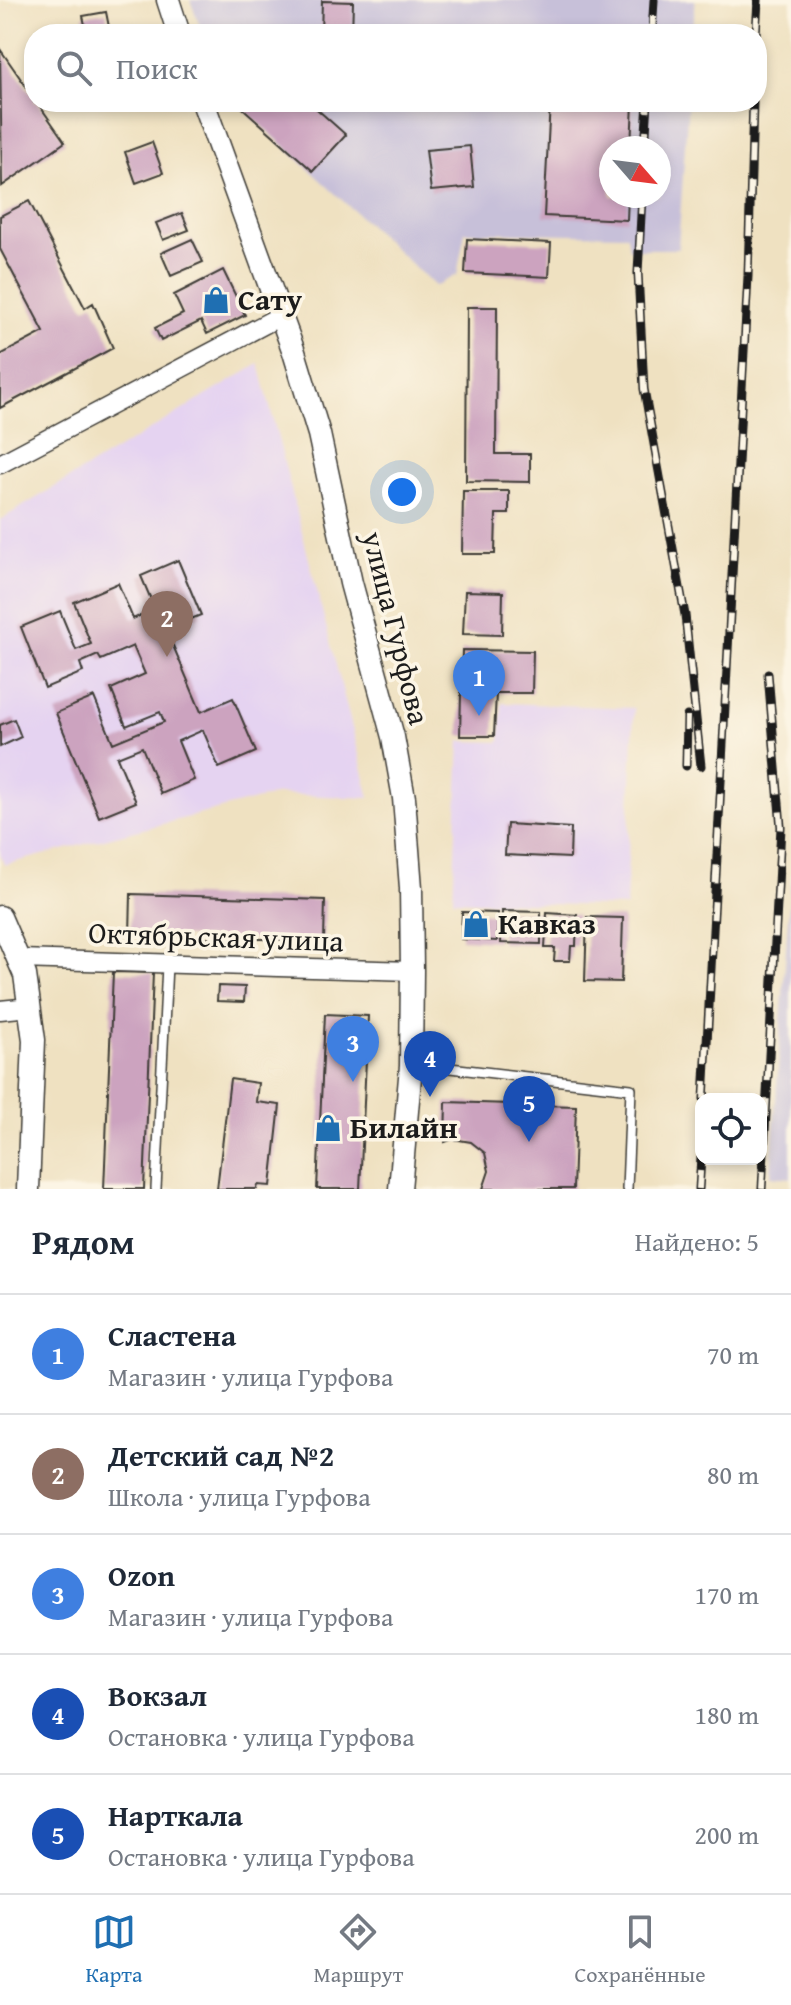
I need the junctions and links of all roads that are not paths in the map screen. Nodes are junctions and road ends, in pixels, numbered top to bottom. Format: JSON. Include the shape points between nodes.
{"nodes":[{"id":1,"x":168,"y":0,"type":"edge"},
{"id":2,"x":176,"y":24,"type":"edge"},
{"id":3,"x":207,"y":112,"type":"edge"},
{"id":4,"x":282,"y":315,"type":"junction"},
{"id":5,"x":0,"y":464,"type":"edge"},
{"id":6,"x":0,"y":917,"type":"edge"},
{"id":7,"x":19,"y":959,"type":"junction"},
{"id":8,"x":167,"y":965,"type":"junction"},
{"id":9,"x":412,"y":971,"type":"junction"},
{"id":10,"x":30,"y":1007,"type":"junction"},
{"id":11,"x":0,"y":1010,"type":"edge"},
{"id":12,"x":411,"y":1066,"type":"junction"},
{"id":13,"x":28,"y":1189,"type":"edge"},
{"id":14,"x":156,"y":1189,"type":"edge"},
{"id":15,"x":400,"y":1189,"type":"edge"},
{"id":16,"x":627,"y":1189,"type":"edge"}],
"edges":[{"from":1,"to":2,"type":"street"},
{"from":3,"to":4,"type":"street","name":"улица Гурфова"},
{"from":4,"to":5,"type":"street"},
{"from":4,"to":9,"type":"street","name":"улица Гурфова","via":[[319,434],[351,583],[393,737],[404,798]]},
{"from":6,"to":7,"type":"street"},
{"from":7,"to":8,"type":"street","name":"Октябрьская улица"},
{"from":7,"to":10,"type":"street"},
{"from":8,"to":9,"type":"street","name":"Октябрьская улица"},
{"from":8,"to":14,"type":"lane"},
{"from":9,"to":12,"type":"street","name":"улица Гурфова"},
{"from":10,"to":11,"type":"street"},
{"from":10,"to":13,"type":"street","via":[[34,1040]]},
{"from":12,"to":15,"type":"street","name":"улица Гурфова"},
{"from":12,"to":16,"type":"lane","via":[[631,1089]]}]}
